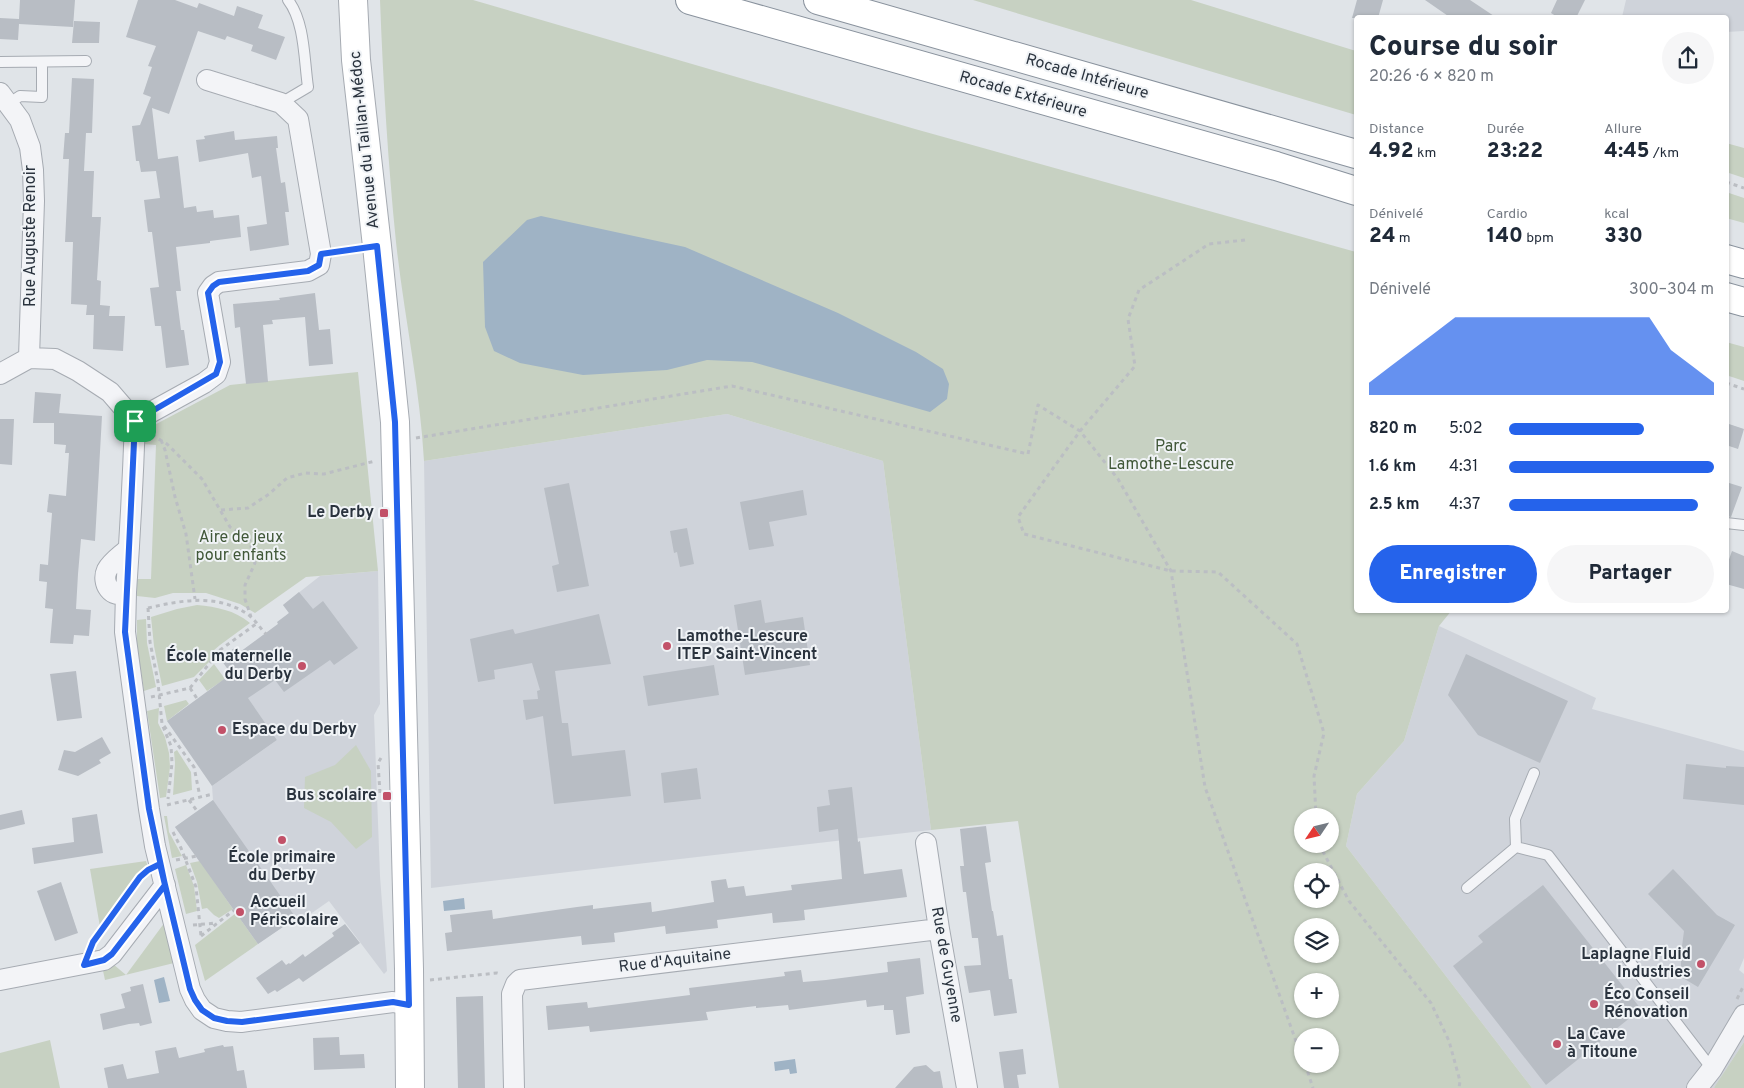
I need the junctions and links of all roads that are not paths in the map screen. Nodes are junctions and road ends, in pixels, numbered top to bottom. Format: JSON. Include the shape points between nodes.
{"nodes":[{"id":1,"x":288,"y":0,"type":"edge"},
{"id":2,"x":352,"y":0,"type":"edge"},
{"id":3,"x":690,"y":0,"type":"edge"},
{"id":4,"x":818,"y":0,"type":"edge"},
{"id":5,"x":86,"y":61,"type":"dead end"},
{"id":6,"x":0,"y":62,"type":"edge"},
{"id":7,"x":42,"y":62,"type":"junction"},
{"id":8,"x":207,"y":80,"type":"dead end"},
{"id":9,"x":4,"y":98,"type":"edge"},
{"id":10,"x":281,"y":103,"type":"junction"},
{"id":11,"x":1354,"y":153,"type":"edge"},
{"id":12,"x":1354,"y":190,"type":"edge"},
{"id":13,"x":1729,"y":260,"type":"edge"},
{"id":14,"x":1744,"y":264,"type":"edge"},
{"id":15,"x":1729,"y":298,"type":"edge"},
{"id":16,"x":1744,"y":302,"type":"edge"},
{"id":17,"x":29,"y":358,"type":"junction"},
{"id":18,"x":0,"y":374,"type":"edge"},
{"id":19,"x":135,"y":421,"type":"junction"},
{"id":20,"x":1729,"y":523,"type":"edge"},
{"id":21,"x":1744,"y":525,"type":"edge"},
{"id":22,"x":1534,"y":772,"type":"dead end"},
{"id":23,"x":926,"y":843,"type":"dead end"},
{"id":24,"x":1516,"y":847,"type":"junction"},
{"id":25,"x":165,"y":885,"type":"junction"},
{"id":26,"x":1467,"y":888,"type":"dead end"},
{"id":27,"x":939,"y":929,"type":"junction"},
{"id":28,"x":0,"y":980,"type":"edge"},
{"id":29,"x":409,"y":1005,"type":"junction"},
{"id":30,"x":1744,"y":1016,"type":"edge"},
{"id":31,"x":1712,"y":1069,"type":"junction"},
{"id":32,"x":410,"y":1088,"type":"edge"},
{"id":33,"x":514,"y":1088,"type":"edge"},
{"id":34,"x":967,"y":1088,"type":"edge"},
{"id":35,"x":1698,"y":1088,"type":"edge"}],
"edges":[{"from":1,"to":10,"type":"lane","via":[[300,30],[308,87]]},
{"from":2,"to":29,"type":"main road","name":"Avenue du Taillan-Médoc","via":[[395,422]]},
{"from":3,"to":12,"type":"main road","name":"Rocade Extérieure"},
{"from":4,"to":11,"type":"main road","name":"Rocade Intérieure"},
{"from":5,"to":7,"type":"lane"},
{"from":6,"to":7,"type":"lane"},
{"from":7,"to":9,"type":"lane","via":[[42,97]]},
{"from":8,"to":10,"type":"street"},
{"from":9,"to":17,"type":"street","name":"Rue Auguste Renoir","via":[[20,120],[30,147],[33,170]]},
{"from":10,"to":19,"type":"street","via":[[298,119],[321,254],[319,265],[308,271],[219,282],[213,286],[208,293],[220,362],[216,374]]},
{"from":13,"to":14,"type":"main road"},
{"from":15,"to":16,"type":"main road"},
{"from":17,"to":18,"type":"street"},
{"from":17,"to":19,"type":"street","via":[[56,359],[78,370],[110,392]]},
{"from":19,"to":25,"type":"street","via":[[129,548],[112,563],[104,580],[111,593],[126,592],[125,632],[158,807],[158,855]]},
{"from":20,"to":21,"type":"lane"},
{"from":22,"to":24,"type":"lane","via":[[1515,819]]},
{"from":23,"to":27,"type":"street","name":"Rue de Guyenne"},
{"from":24,"to":26,"type":"lane"},
{"from":24,"to":31,"type":"lane","via":[[1548,855]]},
{"from":25,"to":28,"type":"street","via":[[104,960]]},
{"from":25,"to":29,"type":"street","via":[[190,989],[202,1010],[214,1018],[242,1022],[393,1002]]},
{"from":27,"to":33,"type":"street","name":"Rue d'Aquitaine","via":[[526,979],[516,984],[512,994]]},
{"from":27,"to":34,"type":"street","name":"Rue de Guyenne"},
{"from":29,"to":32,"type":"main road","name":"Avenue du Taillan-Médoc"},
{"from":30,"to":31,"type":"street"},
{"from":31,"to":35,"type":"street"}]}
